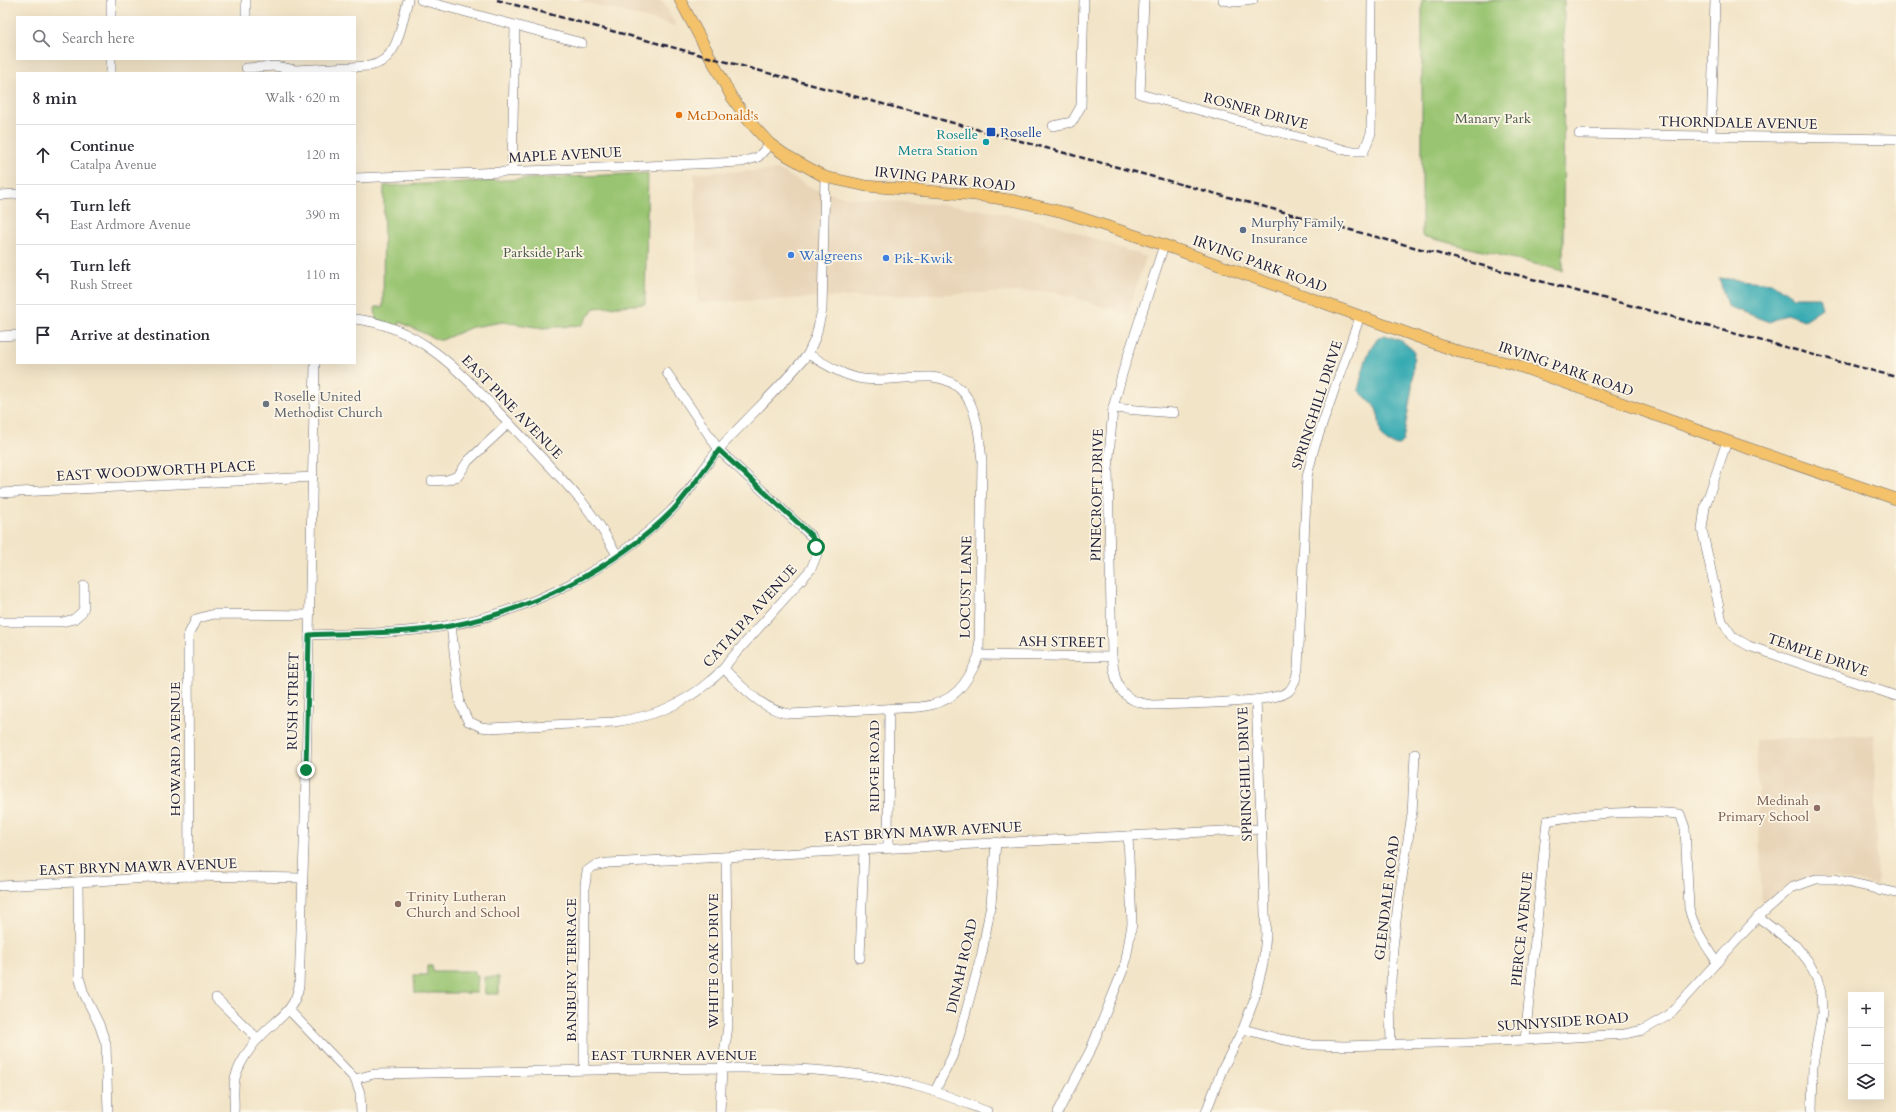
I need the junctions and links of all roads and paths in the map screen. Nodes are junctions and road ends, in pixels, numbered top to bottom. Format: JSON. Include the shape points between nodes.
{"nodes":[{"id":1,"x":111,"y":0,"type":"edge"},
{"id":2,"x":246,"y":0,"type":"edge"},
{"id":3,"x":408,"y":0,"type":"edge"},
{"id":4,"x":421,"y":0,"type":"edge"},
{"id":5,"x":680,"y":0,"type":"edge"},
{"id":6,"x":1084,"y":0,"type":"edge"},
{"id":7,"x":1144,"y":0,"type":"edge"},
{"id":8,"x":1223,"y":0,"type":"edge"},
{"id":9,"x":1253,"y":0,"type":"edge"},
{"id":10,"x":1372,"y":0,"type":"edge"},
{"id":11,"x":1714,"y":0,"type":"edge"},
{"id":12,"x":111,"y":16,"type":"edge"},
{"id":13,"x":246,"y":16,"type":"edge"},
{"id":14,"x":514,"y":26,"type":"junction"},
{"id":15,"x":582,"y":43,"type":"dead end"},
{"id":16,"x":111,"y":60,"type":"edge"},
{"id":17,"x":246,"y":67,"type":"edge"},
{"id":18,"x":111,"y":72,"type":"edge"},
{"id":19,"x":1053,"y":126,"type":"dead end"},
{"id":20,"x":1579,"y":134,"type":"dead end"},
{"id":21,"x":1711,"y":136,"type":"junction"},
{"id":22,"x":1896,"y":139,"type":"edge"},
{"id":23,"x":770,"y":144,"type":"junction"},
{"id":24,"x":512,"y":171,"type":"junction"},
{"id":25,"x":825,"y":177,"type":"junction"},
{"id":26,"x":356,"y":178,"type":"edge"},
{"id":27,"x":16,"y":194,"type":"edge"},
{"id":28,"x":0,"y":195,"type":"edge"},
{"id":29,"x":1164,"y":245,"type":"junction"},
{"id":30,"x":1360,"y":316,"type":"junction"},
{"id":31,"x":356,"y":319,"type":"edge"},
{"id":32,"x":16,"y":335,"type":"edge"},
{"id":33,"x":0,"y":336,"type":"edge"},
{"id":34,"x":808,"y":354,"type":"junction"},
{"id":35,"x":316,"y":364,"type":"edge"},
{"id":36,"x":667,"y":374,"type":"dead end"},
{"id":37,"x":1113,"y":408,"type":"junction"},
{"id":38,"x":1174,"y":414,"type":"dead end"},
{"id":39,"x":509,"y":423,"type":"junction"},
{"id":40,"x":1727,"y":441,"type":"junction"},
{"id":41,"x":719,"y":450,"type":"junction"},
{"id":42,"x":313,"y":477,"type":"junction"},
{"id":43,"x":432,"y":481,"type":"dead end"},
{"id":44,"x":0,"y":493,"type":"edge"},
{"id":45,"x":1896,"y":499,"type":"edge"},
{"id":46,"x":617,"y":555,"type":"junction"},
{"id":47,"x":84,"y":586,"type":"dead end"},
{"id":48,"x":309,"y":615,"type":"junction"},
{"id":49,"x":0,"y":622,"type":"edge"},
{"id":50,"x":450,"y":626,"type":"junction"},
{"id":51,"x":309,"y":635,"type":"junction"},
{"id":52,"x":979,"y":655,"type":"junction"},
{"id":53,"x":1112,"y":657,"type":"junction"},
{"id":54,"x":724,"y":669,"type":"junction"},
{"id":55,"x":1896,"y":696,"type":"edge"},
{"id":56,"x":1256,"y":700,"type":"junction"},
{"id":57,"x":889,"y":709,"type":"junction"},
{"id":58,"x":1415,"y":754,"type":"dead end"},
{"id":59,"x":1262,"y":830,"type":"junction"},
{"id":60,"x":1128,"y":836,"type":"junction"},
{"id":61,"x":996,"y":842,"type":"junction"},
{"id":62,"x":888,"y":848,"type":"junction"},
{"id":63,"x":864,"y":849,"type":"junction"},
{"id":64,"x":726,"y":857,"type":"junction"},
{"id":65,"x":587,"y":871,"type":"joint"},
{"id":66,"x":189,"y":876,"type":"junction"},
{"id":67,"x":301,"y":878,"type":"junction"},
{"id":68,"x":78,"y":882,"type":"junction"},
{"id":69,"x":0,"y":886,"type":"edge"},
{"id":70,"x":1896,"y":893,"type":"edge"},
{"id":71,"x":1758,"y":917,"type":"junction"},
{"id":72,"x":860,"y":958,"type":"dead end"},
{"id":73,"x":1717,"y":962,"type":"junction"},
{"id":74,"x":216,"y":998,"type":"dead end"},
{"id":75,"x":290,"y":1010,"type":"junction"},
{"id":76,"x":1243,"y":1029,"type":"junction"},
{"id":77,"x":258,"y":1039,"type":"junction"},
{"id":78,"x":1525,"y":1040,"type":"junction"},
{"id":79,"x":1391,"y":1045,"type":"junction"},
{"id":80,"x":722,"y":1068,"type":"junction"},
{"id":81,"x":584,"y":1069,"type":"junction"},
{"id":82,"x":354,"y":1079,"type":"junction"},
{"id":83,"x":936,"y":1091,"type":"junction"},
{"id":84,"x":108,"y":1112,"type":"edge"},
{"id":85,"x":234,"y":1112,"type":"edge"},
{"id":86,"x":361,"y":1112,"type":"edge"},
{"id":87,"x":720,"y":1112,"type":"edge"},
{"id":88,"x":988,"y":1112,"type":"edge"},
{"id":89,"x":1058,"y":1112,"type":"edge"},
{"id":90,"x":1206,"y":1112,"type":"edge"},
{"id":91,"x":1812,"y":1112,"type":"edge"}],
"edges":[{"from":1,"to":12,"type":"street"},
{"from":2,"to":13,"type":"street"},
{"from":3,"to":17,"type":"street","via":[[393,50],[388,58],[379,64],[295,70],[275,66]]},
{"from":4,"to":14,"type":"street"},
{"from":5,"to":23,"type":"main road","name":"IRVING PARK ROAD","via":[[731,96]]},
{"from":6,"to":19,"type":"street","via":[[1081,106],[1072,122]]},
{"from":7,"to":10,"type":"street","name":"ROSNER DRIVE","via":[[1140,94],[1349,151],[1364,151],[1371,133]]},
{"from":8,"to":9,"type":"street"},
{"from":11,"to":21,"type":"street"},
{"from":14,"to":15,"type":"street"},
{"from":14,"to":24,"type":"street"},
{"from":16,"to":18,"type":"street"},
{"from":20,"to":21,"type":"street","name":"THORNDALE AVENUE"},
{"from":21,"to":22,"type":"street","name":"THORNDALE AVENUE"},
{"from":23,"to":24,"type":"street","name":"MAPLE AVENUE","via":[[758,157],[742,162]]},
{"from":23,"to":25,"type":"main road","name":"IRVING PARK ROAD"},
{"from":24,"to":26,"type":"street","name":"MAPLE AVENUE"},
{"from":25,"to":29,"type":"main road","name":"IRVING PARK ROAD","via":[[866,186],[1016,201],[1057,210]]},
{"from":25,"to":34,"type":"street","via":[[822,310],[816,336]]},
{"from":27,"to":28,"type":"street"},
{"from":29,"to":30,"type":"main road","name":"IRVING PARK ROAD"},
{"from":29,"to":37,"type":"street","name":"PINECROFT DRIVE","via":[[1122,372]]},
{"from":30,"to":40,"type":"main road","name":"IRVING PARK ROAD","via":[[1459,352],[1513,364]]},
{"from":30,"to":56,"type":"street","name":"SPRINGHILL DRIVE","via":[[1314,448],[1307,477],[1297,675],[1288,691],[1276,697]]},
{"from":31,"to":39,"type":"street","name":"EAST PINE AVENUE","via":[[396,330],[432,348],[458,369]]},
{"from":32,"to":33,"type":"street"},
{"from":34,"to":41,"type":"street"},
{"from":34,"to":52,"type":"street","name":"LOCUST LANE","via":[[839,371],[862,378],[931,377],[947,381],[960,388],[970,401],[982,461]]},
{"from":35,"to":42,"type":"street","name":"RUSH STREET"},
{"from":36,"to":41,"type":"street","name":"CATALPA AVENUE"},
{"from":37,"to":38,"type":"street"},
{"from":37,"to":53,"type":"street","name":"PINECROFT DRIVE","via":[[1108,470]]},
{"from":39,"to":43,"type":"street","via":[[468,461],[458,476]]},
{"from":39,"to":46,"type":"street","name":"EAST PINE AVENUE","via":[[583,502]]},
{"from":40,"to":45,"type":"main road","name":"IRVING PARK ROAD"},
{"from":40,"to":55,"type":"street","name":"TEMPLE DRIVE","via":[[1705,507],[1702,529],[1722,621],[1733,637],[1749,646]]},
{"from":41,"to":46,"type":"street","via":[[671,511]]},
{"from":41,"to":54,"type":"street","name":"CATALPA AVENUE","via":[[812,536],[817,554],[805,576]]},
{"from":42,"to":44,"type":"street","name":"EAST WOODWORTH PLACE"},
{"from":42,"to":48,"type":"street","name":"RUSH STREET"},
{"from":46,"to":50,"type":"street","via":[[540,598]]},
{"from":47,"to":49,"type":"street","via":[[84,607],[74,619],[62,622]]},
{"from":48,"to":51,"type":"street","name":"RUSH STREET"},
{"from":48,"to":66,"type":"street","name":"HOWARD AVENUE","via":[[214,614],[196,619],[188,636]]},
{"from":50,"to":51,"type":"street","via":[[409,631]]},
{"from":50,"to":54,"type":"street","name":"CATALPA AVENUE","via":[[460,704],[468,721],[481,727],[614,722],[654,714],[676,705],[701,689]]},
{"from":51,"to":67,"type":"street","name":"RUSH STREET","via":[[305,818]]},
{"from":52,"to":53,"type":"street","name":"ASH STREET"},
{"from":52,"to":57,"type":"street","name":"LOCUST LANE","via":[[971,675],[957,693],[930,706]]},
{"from":53,"to":56,"type":"street","name":"ASH STREET","via":[[1115,680],[1121,693],[1141,704]]},
{"from":54,"to":57,"type":"street","name":"LOCUST LANE","via":[[767,708],[778,712],[790,714]]},
{"from":56,"to":59,"type":"street","name":"SPRINGHILL DRIVE"},
{"from":57,"to":62,"type":"street","name":"RIDGE ROAD"},
{"from":58,"to":79,"type":"street","name":"GLENDALE ROAD","via":[[1412,814],[1393,948]]},
{"from":59,"to":60,"type":"street","name":"EAST BRYN MAWR AVENUE"},
{"from":59,"to":76,"type":"street","name":"SPRINGHILL DRIVE","via":[[1266,935],[1257,991]]},
{"from":60,"to":61,"type":"street","name":"EAST BRYN MAWR AVENUE"},
{"from":60,"to":89,"type":"street","via":[[1132,924],[1125,965],[1091,1049]]},
{"from":61,"to":62,"type":"street","name":"EAST BRYN MAWR AVENUE"},
{"from":61,"to":83,"type":"street","name":"DINAH ROAD","via":[[991,904],[982,954],[960,1037]]},
{"from":62,"to":63,"type":"street","name":"EAST BRYN MAWR AVENUE"},
{"from":63,"to":64,"type":"street","name":"EAST BRYN MAWR AVENUE"},
{"from":63,"to":72,"type":"street"},
{"from":64,"to":65,"type":"street","name":"EAST BRYN MAWR AVENUE","via":[[608,863],[594,866]]},
{"from":64,"to":80,"type":"street","name":"WHITE OAK DRIVE","via":[[728,1026]]},
{"from":65,"to":81,"type":"street","name":"BANBURY TERRACE"},
{"from":66,"to":67,"type":"street","name":"EAST BRYN MAWR AVENUE"},
{"from":66,"to":68,"type":"street","name":"EAST BRYN MAWR AVENUE"},
{"from":67,"to":75,"type":"street","name":"RUSH STREET","via":[[299,986]]},
{"from":68,"to":69,"type":"street","name":"EAST BRYN MAWR AVENUE"},
{"from":68,"to":84,"type":"street","via":[[79,977],[106,1044]]},
{"from":70,"to":71,"type":"street","name":"SUNNYSIDE ROAD","via":[[1846,881],[1816,879],[1791,888]]},
{"from":71,"to":73,"type":"street","name":"SUNNYSIDE ROAD"},
{"from":71,"to":91,"type":"street","via":[[1796,946],[1808,961],[1821,993],[1822,1013],[1813,1065]]},
{"from":73,"to":78,"type":"street","name":"SUNNYSIDE ROAD","via":[[1669,1015],[1643,1030],[1625,1034]]},
{"from":73,"to":78,"type":"street","name":"PIERCE AVENUE","via":[[1699,935],[1692,917],[1685,828],[1680,814],[1660,812],[1576,816],[1547,821]]},
{"from":74,"to":77,"type":"street"},
{"from":75,"to":77,"type":"street","name":"RUSH STREET"},
{"from":75,"to":82,"type":"street"},
{"from":76,"to":79,"type":"street","name":"SUNNYSIDE ROAD","via":[[1312,1044]]},
{"from":76,"to":90,"type":"street","name":"SPRINGHILL DRIVE","via":[[1222,1070]]},
{"from":77,"to":85,"type":"street","name":"RUSH STREET","via":[[236,1073]]},
{"from":78,"to":79,"type":"street","name":"SUNNYSIDE ROAD"},
{"from":80,"to":81,"type":"street","name":"EAST TURNER AVENUE"},
{"from":80,"to":83,"type":"street","name":"EAST TURNER AVENUE","via":[[846,1073],[892,1080]]},
{"from":80,"to":87,"type":"street","name":"WHITE OAK DRIVE"},
{"from":81,"to":82,"type":"street","name":"EAST TURNER AVENUE","via":[[374,1074]]},
{"from":82,"to":86,"type":"street","via":[[360,1093]]},
{"from":83,"to":88,"type":"street","name":"EAST TURNER AVENUE"}]}
